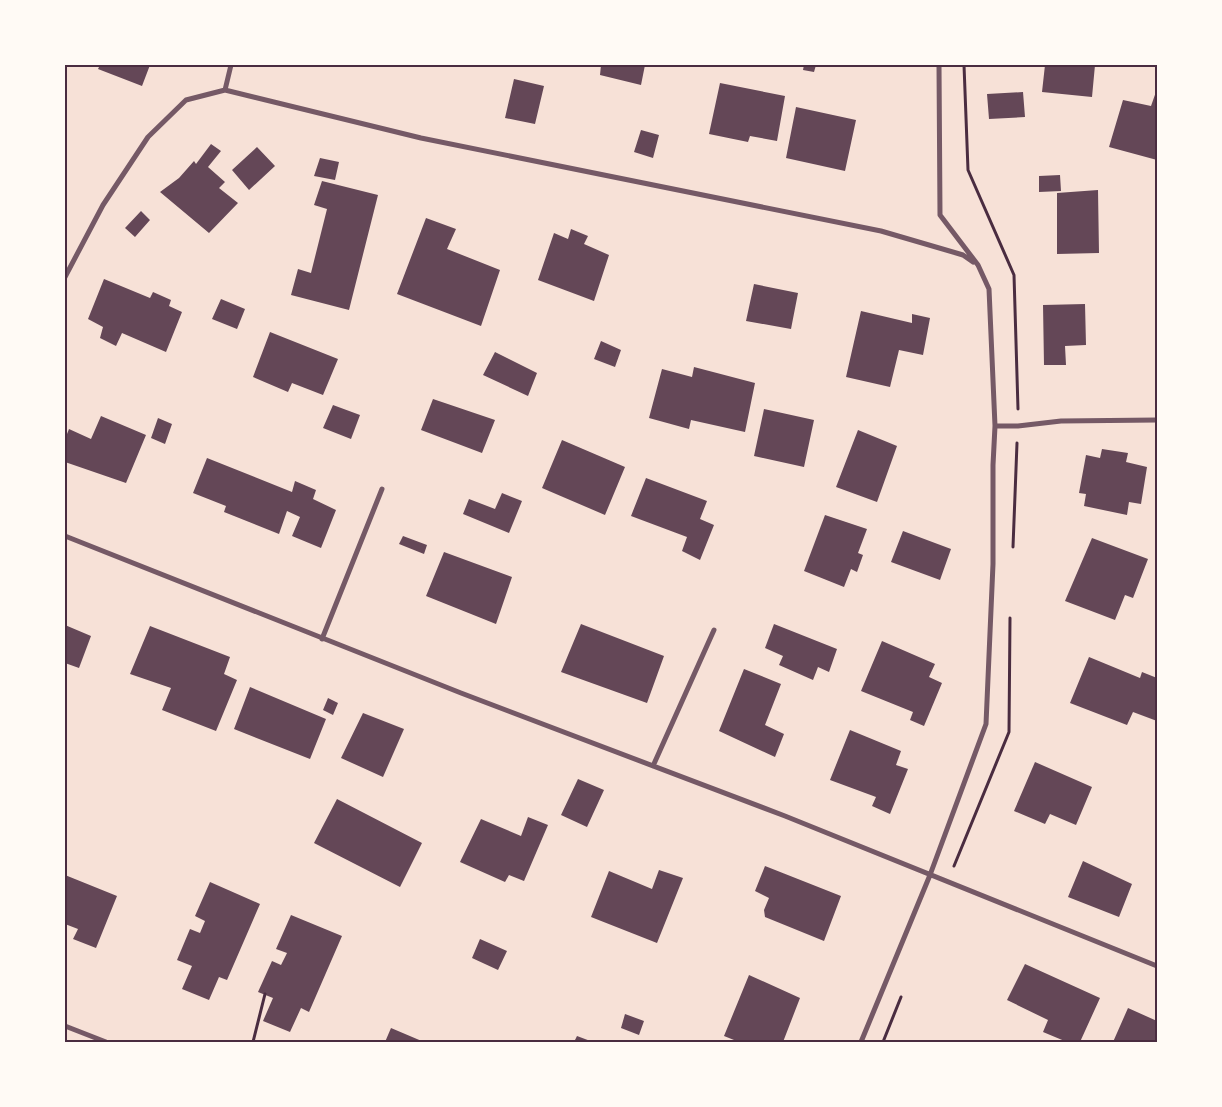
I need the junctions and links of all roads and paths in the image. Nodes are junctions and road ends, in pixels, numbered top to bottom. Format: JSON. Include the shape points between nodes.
{"nodes":[{"id":1,"x":231,"y":65,"type":"edge"},
{"id":2,"x":939,"y":65,"type":"edge"},
{"id":3,"x":225,"y":90,"type":"junction"},
{"id":4,"x":978,"y":265,"type":"junction"},
{"id":5,"x":65,"y":277,"type":"edge"},
{"id":6,"x":1157,"y":420,"type":"edge"},
{"id":7,"x":995,"y":426,"type":"junction"},
{"id":8,"x":382,"y":489,"type":"dead end"},
{"id":9,"x":65,"y":536,"type":"edge"},
{"id":10,"x":714,"y":630,"type":"dead end"},
{"id":11,"x":322,"y":639,"type":"junction"},
{"id":12,"x":653,"y":766,"type":"junction"},
{"id":13,"x":930,"y":876,"type":"junction"},
{"id":14,"x":1157,"y":966,"type":"edge"},
{"id":15,"x":265,"y":994,"type":"dead end"},
{"id":16,"x":65,"y":1026,"type":"edge"},
{"id":17,"x":106,"y":1042,"type":"edge"},
{"id":18,"x":253,"y":1042,"type":"edge"},
{"id":19,"x":861,"y":1042,"type":"edge"}],
"edges":[{"from":1,"to":3,"type":"street"},
{"from":2,"to":4,"type":"street","via":[[940,215]]},
{"from":3,"to":4,"type":"street","via":[[421,138],[880,230],[963,255]]},
{"from":3,"to":5,"type":"street","via":[[186,100],[148,136],[103,205]]},
{"from":4,"to":7,"type":"street","via":[[990,289]]},
{"from":6,"to":7,"type":"street","via":[[1061,421]]},
{"from":7,"to":13,"type":"street","via":[[994,564],[986,724]]},
{"from":8,"to":11,"type":"street"},
{"from":9,"to":11,"type":"street"},
{"from":10,"to":12,"type":"street"},
{"from":11,"to":12,"type":"street"},
{"from":12,"to":13,"type":"street","via":[[786,816]]},
{"from":13,"to":14,"type":"street"},
{"from":13,"to":19,"type":"street"},
{"from":15,"to":18,"type":"path"},
{"from":16,"to":17,"type":"street"}]}
